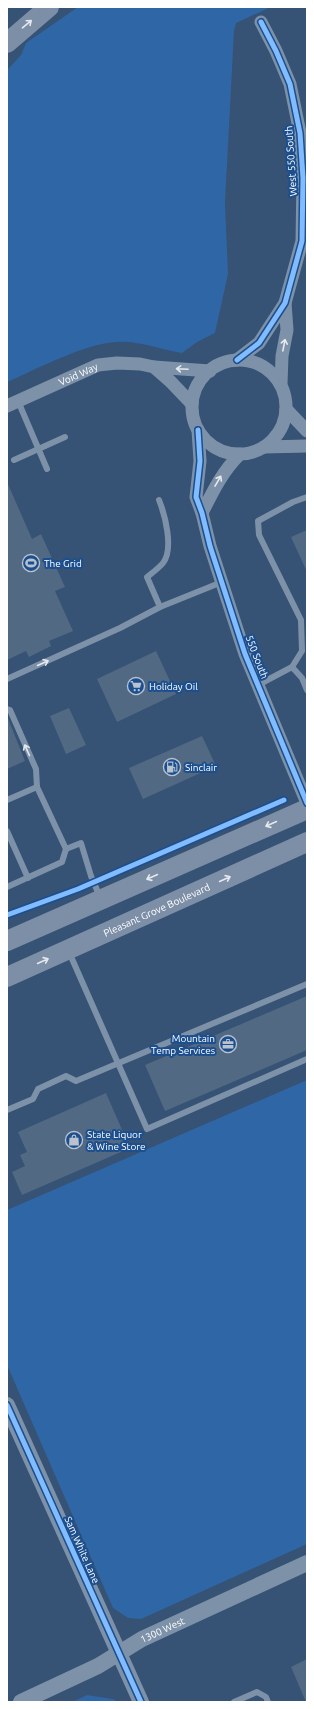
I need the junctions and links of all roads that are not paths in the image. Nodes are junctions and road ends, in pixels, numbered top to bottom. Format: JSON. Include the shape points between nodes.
{"nodes":[{"id":1,"x":49,"y":7,"type":"edge"},
{"id":2,"x":261,"y":22,"type":"dead end"},
{"id":3,"x":7,"y":43,"type":"edge"},
{"id":4,"x":305,"y":242,"type":"edge"},
{"id":5,"x":284,"y":303,"type":"junction"},
{"id":6,"x":237,"y":360,"type":"junction"},
{"id":7,"x":154,"y":367,"type":"junction"},
{"id":8,"x":210,"y":371,"type":"junction"},
{"id":9,"x":281,"y":384,"type":"junction"},
{"id":10,"x":12,"y":404,"type":"edge"},
{"id":11,"x":192,"y":404,"type":"junction"},
{"id":12,"x":286,"y":409,"type":"junction"},
{"id":13,"x":198,"y":430,"type":"junction"},
{"id":14,"x":307,"y":431,"type":"edge"},
{"id":15,"x":65,"y":437,"type":"dead end"},
{"id":16,"x":307,"y":446,"type":"edge"},
{"id":17,"x":264,"y":447,"type":"junction"},
{"id":18,"x":38,"y":449,"type":"junction"},
{"id":19,"x":240,"y":454,"type":"junction"},
{"id":20,"x":14,"y":460,"type":"dead end"},
{"id":21,"x":47,"y":469,"type":"dead end"},
{"id":22,"x":307,"y":497,"type":"edge"},
{"id":23,"x":159,"y":500,"type":"dead end"},
{"id":24,"x":202,"y":513,"type":"junction"},
{"id":25,"x":222,"y":582,"type":"junction"},
{"id":26,"x":160,"y":607,"type":"junction"},
{"id":27,"x":292,"y":668,"type":"junction"},
{"id":28,"x":7,"y":679,"type":"edge"},
{"id":29,"x":258,"y":685,"type":"junction"},
{"id":30,"x":307,"y":690,"type":"edge"},
{"id":31,"x":7,"y":710,"type":"edge"},
{"id":32,"x":37,"y":787,"type":"junction"},
{"id":33,"x":7,"y":800,"type":"edge"},
{"id":34,"x":307,"y":803,"type":"edge"},
{"id":35,"x":307,"y":809,"type":"edge"},
{"id":36,"x":7,"y":831,"type":"edge"},
{"id":37,"x":307,"y":842,"type":"edge"},
{"id":38,"x":66,"y":849,"type":"junction"},
{"id":39,"x":28,"y":878,"type":"junction"},
{"id":40,"x":7,"y":887,"type":"edge"},
{"id":41,"x":101,"y":899,"type":"junction"},
{"id":42,"x":7,"y":941,"type":"edge"},
{"id":43,"x":68,"y":950,"type":"junction"},
{"id":44,"x":7,"y":977,"type":"edge"},
{"id":45,"x":307,"y":984,"type":"edge"},
{"id":46,"x":307,"y":1059,"type":"edge"},
{"id":47,"x":118,"y":1064,"type":"junction"},
{"id":48,"x":7,"y":1110,"type":"edge"},
{"id":49,"x":7,"y":1405,"type":"edge"},
{"id":50,"x":307,"y":1563,"type":"edge"},
{"id":51,"x":119,"y":1653,"type":"junction"},
{"id":52,"x":21,"y":1702,"type":"edge"},
{"id":53,"x":141,"y":1702,"type":"edge"},
{"id":54,"x":234,"y":1702,"type":"edge"},
{"id":55,"x":268,"y":1702,"type":"edge"}],
"edges":[{"from":3,"to":1,"type":"main road","one_way":true},
{"from":2,"to":4,"type":"street","name":"West 550 South","via":[[290,84],[300,133]]},
{"from":4,"to":5,"type":"street","name":"West 550 South"},
{"from":5,"to":6,"type":"street","via":[[259,343]]},
{"from":9,"to":5,"type":"street","one_way":true,"via":[[282,356],[287,330]]},
{"from":6,"to":8,"type":"street","via":[[227,361]]},
{"from":6,"to":9,"type":"street","via":[[257,363]]},
{"from":8,"to":7,"type":"street","name":"Void Way","one_way":true},
{"from":7,"to":10,"type":"street","name":"Void Way","via":[[117,363],[98,365]]},
{"from":7,"to":11,"type":"street"},
{"from":8,"to":11,"type":"street","via":[[202,377],[195,390]]},
{"from":9,"to":12,"type":"street"},
{"from":10,"to":18,"type":"lane"},
{"from":11,"to":13,"type":"street"},
{"from":12,"to":14,"type":"street"},
{"from":12,"to":17,"type":"street","via":[[280,431]]},
{"from":13,"to":19,"type":"street","via":[[206,441],[217,449]]},
{"from":13,"to":24,"type":"street","name":"550 South","via":[[200,461],[196,497]]},
{"from":15,"to":18,"type":"lane"},
{"from":16,"to":17,"type":"street"},
{"from":17,"to":19,"type":"street"},
{"from":18,"to":20,"type":"lane"},
{"from":18,"to":21,"type":"lane"},
{"from":24,"to":19,"type":"street","one_way":true,"via":[[219,478]]},
{"from":22,"to":27,"type":"lane","via":[[258,521],[259,535],[301,620],[302,651]]},
{"from":23,"to":26,"type":"lane","via":[[165,515],[169,552],[163,563],[147,577]]},
{"from":24,"to":25,"type":"street","name":"550 South"},
{"from":25,"to":26,"type":"lane"},
{"from":25,"to":29,"type":"street","name":"550 South","via":[[245,654]]},
{"from":28,"to":26,"type":"lane","one_way":true},
{"from":27,"to":29,"type":"lane"},
{"from":27,"to":30,"type":"lane","via":[[302,678]]},
{"from":29,"to":34,"type":"street","name":"550 South"},
{"from":32,"to":31,"type":"lane","one_way":true,"via":[[36,769],[10,710]]},
{"from":32,"to":33,"type":"lane"},
{"from":32,"to":38,"type":"lane"},
{"from":35,"to":41,"type":"main road","one_way":true},
{"from":36,"to":39,"type":"lane"},
{"from":43,"to":37,"type":"main road","name":"Pleasant Grove Boulevard","one_way":true},
{"from":38,"to":39,"type":"lane","via":[[62,862]]},
{"from":38,"to":41,"type":"lane","via":[[81,843]]},
{"from":39,"to":40,"type":"lane"},
{"from":41,"to":42,"type":"main road"},
{"from":44,"to":43,"type":"main road","name":"Pleasant Grove Boulevard","one_way":true},
{"from":43,"to":47,"type":"lane"},
{"from":45,"to":47,"type":"lane"},
{"from":46,"to":47,"type":"lane","via":[[147,1129]]},
{"from":47,"to":48,"type":"lane","via":[[76,1081],[66,1076],[38,1089],[33,1099]]},
{"from":49,"to":51,"type":"street","name":"Sam White Lane"},
{"from":50,"to":51,"type":"street","name":"1300 West","via":[[142,1639]]},
{"from":51,"to":52,"type":"street","name":"1300 West","via":[[98,1666]]},
{"from":51,"to":53,"type":"street","name":"Sam White Lane"},
{"from":54,"to":55,"type":"lane","via":[[257,1692],[266,1697]]}]}
